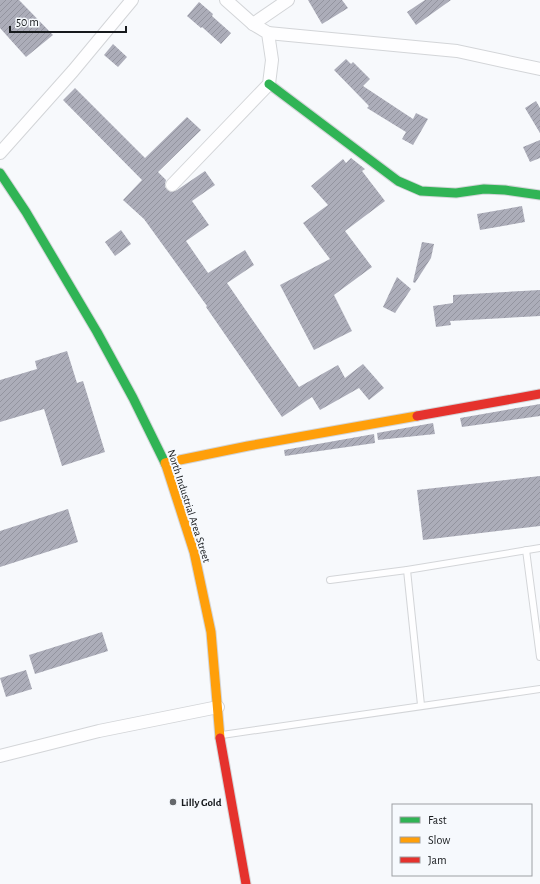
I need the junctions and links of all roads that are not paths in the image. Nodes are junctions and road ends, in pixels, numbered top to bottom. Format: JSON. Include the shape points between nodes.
{"nodes":[{"id":1,"x":132,"y":0,"type":"edge"},
{"id":2,"x":226,"y":0,"type":"edge"},
{"id":3,"x":288,"y":0,"type":"edge"},
{"id":4,"x":253,"y":24,"type":"junction"},
{"id":5,"x":268,"y":33,"type":"junction"},
{"id":6,"x":540,"y":69,"type":"edge"},
{"id":7,"x":269,"y":84,"type":"junction"},
{"id":8,"x":0,"y":153,"type":"edge"},
{"id":9,"x":0,"y":174,"type":"edge"},
{"id":10,"x":172,"y":185,"type":"dead end"},
{"id":11,"x":540,"y":195,"type":"edge"},
{"id":12,"x":540,"y":394,"type":"edge"},
{"id":13,"x":165,"y":463,"type":"junction"},
{"id":14,"x":540,"y":548,"type":"edge"},
{"id":15,"x":526,"y":550,"type":"junction"},
{"id":16,"x":407,"y":570,"type":"junction"},
{"id":17,"x":330,"y":580,"type":"dead end"},
{"id":18,"x":540,"y":657,"type":"edge"},
{"id":19,"x":540,"y":689,"type":"edge"},
{"id":20,"x":421,"y":705,"type":"junction"},
{"id":21,"x":218,"y":708,"type":"junction"},
{"id":22,"x":220,"y":735,"type":"junction"},
{"id":23,"x":0,"y":756,"type":"edge"},
{"id":24,"x":246,"y":884,"type":"edge"}],
"edges":[{"from":1,"to":8,"type":"street"},
{"from":2,"to":4,"type":"street"},
{"from":3,"to":4,"type":"street"},
{"from":4,"to":5,"type":"street"},
{"from":5,"to":6,"type":"street","via":[[457,51]]},
{"from":5,"to":7,"type":"street","via":[[272,60]]},
{"from":7,"to":10,"type":"street"},
{"from":7,"to":11,"type":"main road","via":[[398,181],[420,192],[456,193],[484,189]]},
{"from":9,"to":13,"type":"main road","name":"North Industrial Area Street","via":[[26,212],[97,332]]},
{"from":12,"to":13,"type":"main road"},
{"from":13,"to":21,"type":"main road","name":"North Industrial Area Street","via":[[194,552],[210,632]]},
{"from":14,"to":15,"type":"lane"},
{"from":15,"to":16,"type":"lane"},
{"from":15,"to":18,"type":"lane"},
{"from":16,"to":17,"type":"lane"},
{"from":16,"to":20,"type":"lane"},
{"from":19,"to":20,"type":"lane"},
{"from":20,"to":22,"type":"lane"},
{"from":21,"to":22,"type":"main road","name":"North Industrial Area Street"},
{"from":21,"to":23,"type":"street","via":[[99,731]]},
{"from":22,"to":24,"type":"main road","name":"North Industrial Area Street"}]}
